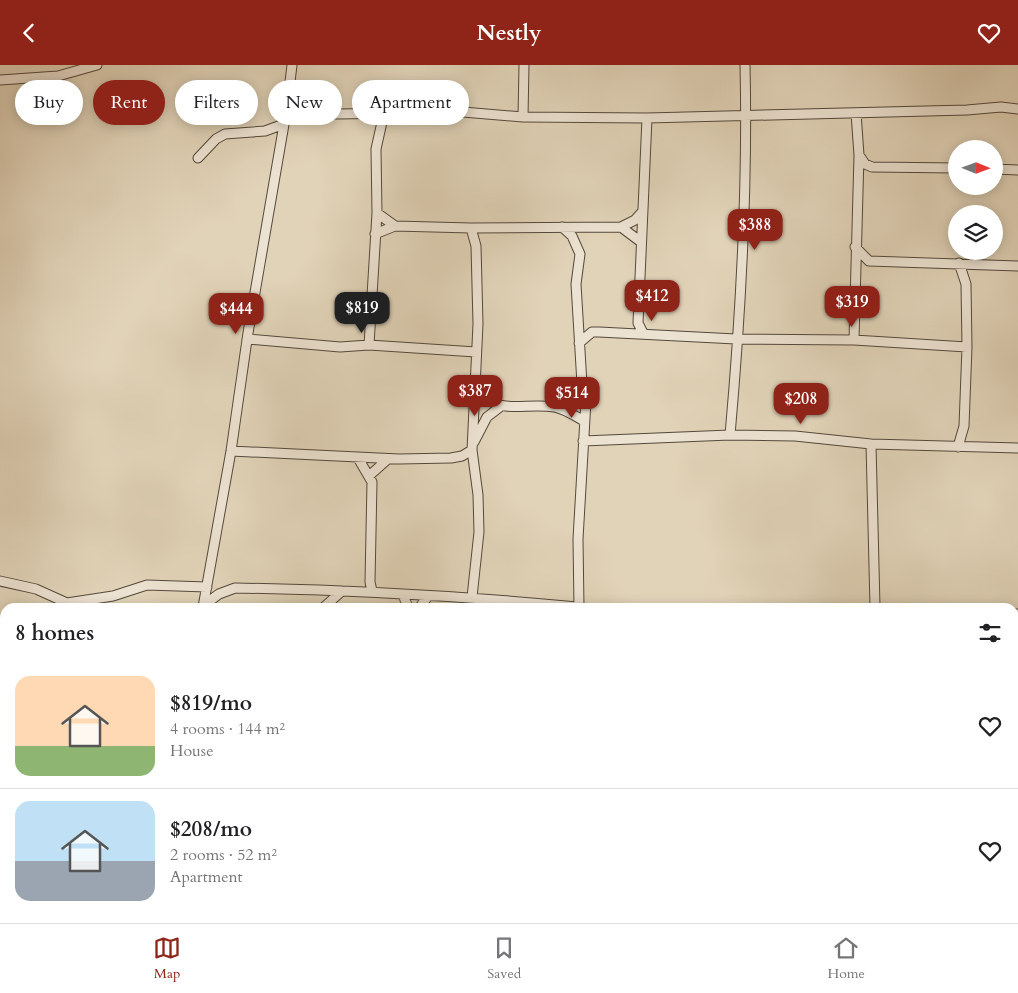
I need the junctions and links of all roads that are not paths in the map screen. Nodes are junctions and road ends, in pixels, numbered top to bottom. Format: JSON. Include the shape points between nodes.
{"nodes":[{"id":1,"x":97,"y":65,"type":"edge"},
{"id":2,"x":292,"y":65,"type":"edge"},
{"id":3,"x":524,"y":65,"type":"edge"},
{"id":4,"x":745,"y":65,"type":"edge"},
{"id":5,"x":0,"y":80,"type":"edge"},
{"id":6,"x":290,"y":80,"type":"edge"},
{"id":7,"x":1018,"y":109,"type":"edge"},
{"id":8,"x":469,"y":112,"type":"edge"},
{"id":9,"x":856,"y":113,"type":"junction"},
{"id":10,"x":746,"y":116,"type":"junction"},
{"id":11,"x":523,"y":117,"type":"junction"},
{"id":12,"x":648,"y":118,"type":"junction"},
{"id":13,"x":281,"y":125,"type":"edge"},
{"id":14,"x":284,"y":125,"type":"edge"},
{"id":15,"x":381,"y":125,"type":"edge"},
{"id":16,"x":858,"y":155,"type":"junction"},
{"id":17,"x":198,"y":158,"type":"dead end"},
{"id":18,"x":948,"y":168,"type":"edge"},
{"id":19,"x":1003,"y":169,"type":"edge"},
{"id":20,"x":1018,"y":169,"type":"edge"},
{"id":21,"x":643,"y":211,"type":"junction"},
{"id":22,"x":377,"y":213,"type":"junction"},
{"id":23,"x":395,"y":226,"type":"junction"},
{"id":24,"x":562,"y":227,"type":"junction"},
{"id":25,"x":585,"y":227,"type":"junction"},
{"id":26,"x":621,"y":227,"type":"junction"},
{"id":27,"x":471,"y":229,"type":"junction"},
{"id":28,"x":375,"y":234,"type":"junction"},
{"id":29,"x":641,"y":242,"type":"junction"},
{"id":30,"x":577,"y":245,"type":"junction"},
{"id":31,"x":855,"y":247,"type":"junction"},
{"id":32,"x":959,"y":263,"type":"junction"},
{"id":33,"x":1018,"y":265,"type":"edge"},
{"id":34,"x":643,"y":333,"type":"junction"},
{"id":35,"x":247,"y":339,"type":"junction"},
{"id":36,"x":736,"y":339,"type":"junction"},
{"id":37,"x":854,"y":340,"type":"junction"},
{"id":38,"x":578,"y":343,"type":"junction"},
{"id":39,"x":368,"y":345,"type":"junction"},
{"id":40,"x":967,"y":347,"type":"junction"},
{"id":41,"x":476,"y":352,"type":"junction"},
{"id":42,"x":476,"y":392,"type":"junction"},
{"id":43,"x":500,"y":407,"type":"junction"},
{"id":44,"x":584,"y":421,"type":"junction"},
{"id":45,"x":730,"y":435,"type":"junction"},
{"id":46,"x":583,"y":441,"type":"junction"},
{"id":47,"x":871,"y":444,"type":"junction"},
{"id":48,"x":958,"y":447,"type":"junction"},
{"id":49,"x":1018,"y":447,"type":"edge"},
{"id":50,"x":472,"y":448,"type":"junction"},
{"id":51,"x":231,"y":451,"type":"junction"},
{"id":52,"x":358,"y":458,"type":"junction"},
{"id":53,"x":388,"y":459,"type":"junction"},
{"id":54,"x":370,"y":475,"type":"junction"},
{"id":55,"x":0,"y":581,"type":"edge"},
{"id":56,"x":207,"y":587,"type":"junction"},
{"id":57,"x":342,"y":591,"type":"junction"},
{"id":58,"x":372,"y":591,"type":"junction"},
{"id":59,"x":404,"y":595,"type":"junction"},
{"id":60,"x":428,"y":596,"type":"junction"},
{"id":61,"x":472,"y":597,"type":"junction"},
{"id":62,"x":65,"y":603,"type":"edge"},
{"id":63,"x":78,"y":603,"type":"edge"},
{"id":64,"x":204,"y":603,"type":"edge"},
{"id":65,"x":208,"y":603,"type":"edge"},
{"id":66,"x":328,"y":603,"type":"edge"},
{"id":67,"x":407,"y":603,"type":"edge"},
{"id":68,"x":423,"y":603,"type":"edge"},
{"id":69,"x":536,"y":603,"type":"edge"},
{"id":70,"x":578,"y":603,"type":"edge"},
{"id":71,"x":875,"y":603,"type":"edge"}],
"edges":[{"from":1,"to":5,"type":"street","via":[[58,76]]},
{"from":2,"to":6,"type":"street"},
{"from":3,"to":11,"type":"street"},
{"from":4,"to":10,"type":"street"},
{"from":7,"to":9,"type":"street"},
{"from":8,"to":11,"type":"street"},
{"from":9,"to":10,"type":"street"},
{"from":9,"to":16,"type":"street"},
{"from":10,"to":12,"type":"street"},
{"from":10,"to":36,"type":"street","via":[[746,190]]},
{"from":11,"to":12,"type":"street"},
{"from":12,"to":21,"type":"street"},
{"from":13,"to":17,"type":"street","via":[[265,131],[225,134]]},
{"from":14,"to":35,"type":"street"},
{"from":15,"to":22,"type":"street","via":[[376,149]]},
{"from":16,"to":18,"type":"street","via":[[872,167]]},
{"from":16,"to":31,"type":"street"},
{"from":19,"to":20,"type":"street"},
{"from":21,"to":26,"type":"street","via":[[635,220]]},
{"from":21,"to":29,"type":"street"},
{"from":22,"to":23,"type":"street"},
{"from":22,"to":28,"type":"street"},
{"from":23,"to":27,"type":"street"},
{"from":23,"to":28,"type":"street"},
{"from":24,"to":25,"type":"street"},
{"from":24,"to":27,"type":"street"},
{"from":24,"to":30,"type":"street"},
{"from":25,"to":26,"type":"street"},
{"from":25,"to":30,"type":"street"},
{"from":26,"to":29,"type":"street"},
{"from":27,"to":41,"type":"street","via":[[476,246]]},
{"from":28,"to":39,"type":"street"},
{"from":29,"to":34,"type":"street","via":[[638,323]]},
{"from":30,"to":38,"type":"street","via":[[580,254],[576,284]]},
{"from":31,"to":32,"type":"street","via":[[869,261]]},
{"from":31,"to":37,"type":"street"},
{"from":32,"to":33,"type":"street"},
{"from":32,"to":40,"type":"street","via":[[966,284]]},
{"from":34,"to":36,"type":"street"},
{"from":34,"to":38,"type":"street","via":[[592,332]]},
{"from":35,"to":39,"type":"street","via":[[340,347]]},
{"from":35,"to":51,"type":"street"},
{"from":36,"to":37,"type":"street"},
{"from":36,"to":45,"type":"street"},
{"from":37,"to":40,"type":"street"},
{"from":38,"to":44,"type":"street","via":[[586,401]]},
{"from":39,"to":41,"type":"street"},
{"from":40,"to":48,"type":"street","via":[[964,425]]},
{"from":41,"to":42,"type":"street"},
{"from":42,"to":43,"type":"street"},
{"from":42,"to":50,"type":"street"},
{"from":43,"to":44,"type":"street","via":[[556,407]]},
{"from":43,"to":50,"type":"street","via":[[487,417]]},
{"from":44,"to":46,"type":"street"},
{"from":45,"to":46,"type":"street"},
{"from":45,"to":47,"type":"street","via":[[794,436]]},
{"from":46,"to":70,"type":"street"},
{"from":47,"to":48,"type":"street"},
{"from":47,"to":71,"type":"street"},
{"from":48,"to":49,"type":"street"},
{"from":50,"to":53,"type":"street","via":[[462,457]]},
{"from":50,"to":61,"type":"street","via":[[479,532]]},
{"from":51,"to":52,"type":"street"},
{"from":51,"to":56,"type":"street"},
{"from":52,"to":53,"type":"street"},
{"from":52,"to":54,"type":"street"},
{"from":53,"to":54,"type":"street"},
{"from":54,"to":58,"type":"street","via":[[373,493]]},
{"from":55,"to":62,"type":"street","via":[[36,589]]},
{"from":56,"to":63,"type":"street","via":[[147,585]]},
{"from":56,"to":64,"type":"street"},
{"from":57,"to":58,"type":"street"},
{"from":57,"to":65,"type":"street","via":[[235,588]]},
{"from":57,"to":66,"type":"street"},
{"from":58,"to":59,"type":"street"},
{"from":59,"to":60,"type":"street"},
{"from":59,"to":67,"type":"street"},
{"from":60,"to":61,"type":"street"},
{"from":60,"to":68,"type":"street"},
{"from":61,"to":69,"type":"street"}]}
